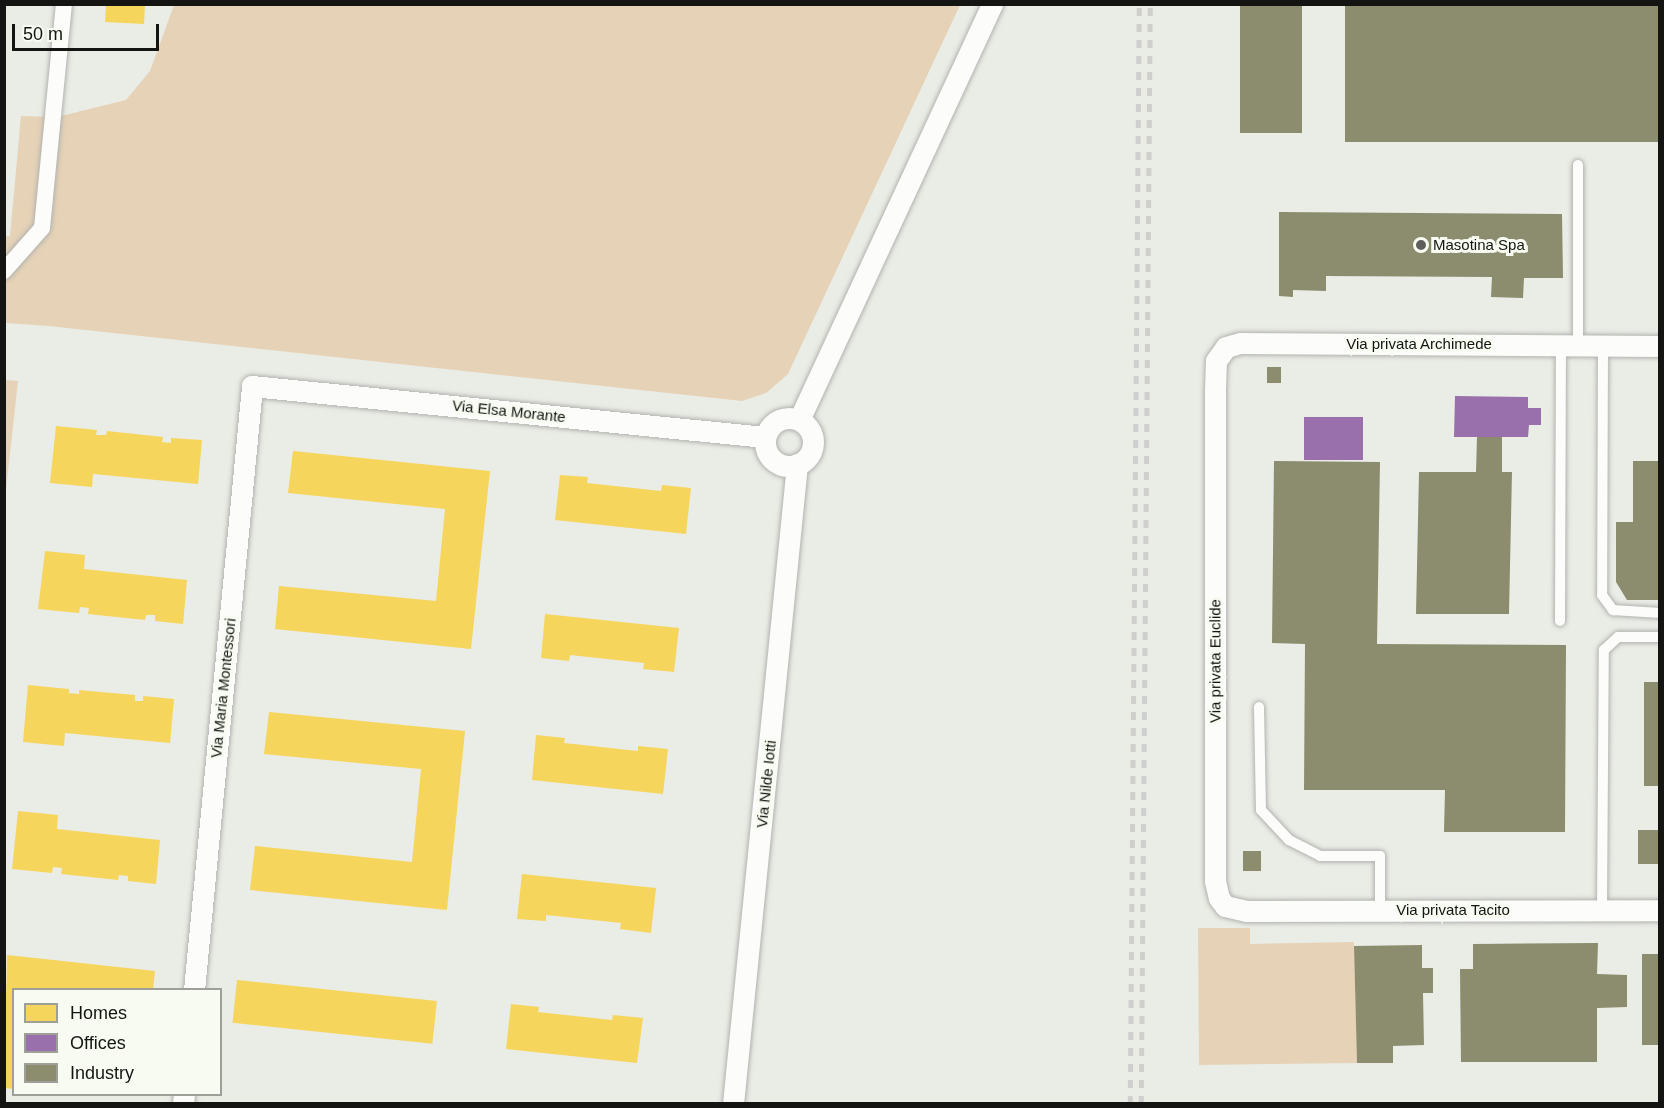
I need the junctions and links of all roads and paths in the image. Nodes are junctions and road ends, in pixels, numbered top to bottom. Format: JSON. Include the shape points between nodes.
{"nodes":[{"id":1,"x":64,"y":4,"type":"edge"},
{"id":2,"x":992,"y":4,"type":"edge"},
{"id":3,"x":1578,"y":165,"type":"dead end"},
{"id":4,"x":4,"y":272,"type":"edge"},
{"id":5,"x":1570,"y":345,"type":"junction"},
{"id":6,"x":1603,"y":345,"type":"junction"},
{"id":7,"x":1659,"y":346,"type":"edge"},
{"id":8,"x":252,"y":386,"type":"joint"},
{"id":9,"x":1215,"y":392,"type":"joint"},
{"id":10,"x":799,"y":420,"type":"junction"},
{"id":11,"x":765,"y":437,"type":"junction"},
{"id":12,"x":797,"y":464,"type":"junction"},
{"id":13,"x":1659,"y":613,"type":"edge"},
{"id":14,"x":1560,"y":621,"type":"dead end"},
{"id":15,"x":1659,"y":637,"type":"edge"},
{"id":16,"x":1259,"y":707,"type":"dead end"},
{"id":17,"x":1602,"y":910,"type":"junction"},
{"id":18,"x":1659,"y":910,"type":"edge"},
{"id":19,"x":1246,"y":911,"type":"joint"},
{"id":20,"x":1380,"y":911,"type":"junction"},
{"id":21,"x":194,"y":988,"type":"edge"},
{"id":22,"x":733,"y":1104,"type":"edge"}],
"edges":[{"from":1,"to":4,"type":"street","via":[[42,228]]},
{"from":2,"to":10,"type":"street","via":[[815,393]]},
{"from":3,"to":5,"type":"lane"},
{"from":5,"to":6,"type":"street","name":"Via privata Archimede"},
{"from":5,"to":9,"type":"street","name":"Via privata Archimede","via":[[1240,343],[1226,347],[1216,361]]},
{"from":5,"to":14,"type":"lane"},
{"from":6,"to":7,"type":"street","name":"Via privata Archimede"},
{"from":6,"to":13,"type":"lane","via":[[1602,595],[1613,610]]},
{"from":8,"to":11,"type":"street","name":"Via Elsa Morante"},
{"from":8,"to":21,"type":"street","name":"Via Maria Montessori"},
{"from":9,"to":19,"type":"street","name":"Via privata Euclide","via":[[1215,881],[1225,906]]},
{"from":10,"to":11,"type":"street","via":[[778,420]]},
{"from":10,"to":12,"type":"street","via":[[813,439],[809,454]]},
{"from":11,"to":12,"type":"street","via":[[765,447],[777,463]]},
{"from":12,"to":22,"type":"street","name":"Via Nilde Iotti"},
{"from":15,"to":17,"type":"lane","via":[[1618,637],[1604,650]]},
{"from":16,"to":20,"type":"lane","via":[[1261,810],[1289,840],[1320,856],[1380,856]]},
{"from":17,"to":18,"type":"street","name":"Via privata Tacito"},
{"from":17,"to":20,"type":"street","name":"Via privata Tacito"},
{"from":19,"to":20,"type":"street","name":"Via privata Tacito"}]}
